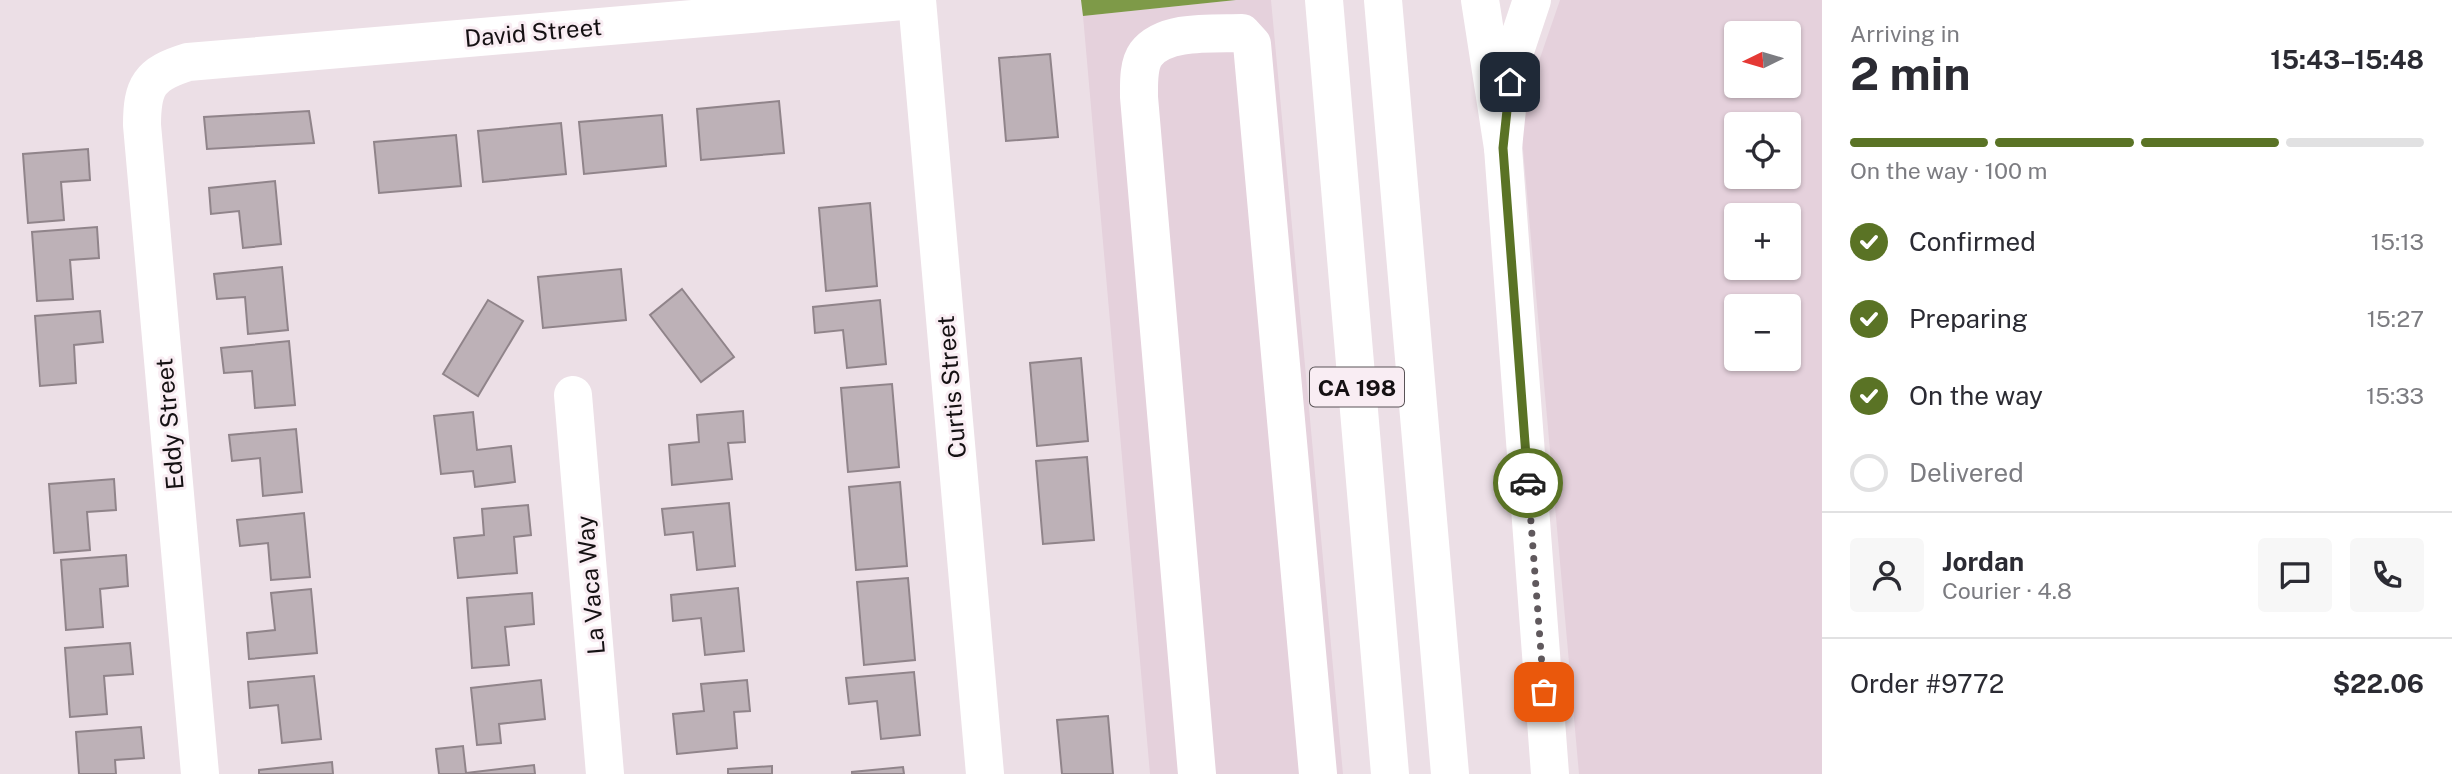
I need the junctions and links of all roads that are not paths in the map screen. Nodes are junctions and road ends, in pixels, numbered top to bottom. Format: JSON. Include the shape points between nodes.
{"nodes":[{"id":1,"x":916,"y":0,"type":"edge"},
{"id":2,"x":1324,"y":0,"type":"edge"},
{"id":3,"x":1383,"y":0,"type":"edge"},
{"id":4,"x":1480,"y":0,"type":"edge"},
{"id":5,"x":1532,"y":0,"type":"edge"},
{"id":6,"x":154,"y":76,"type":"joint"},
{"id":7,"x":1503,"y":148,"type":"junction"},
{"id":8,"x":573,"y":395,"type":"dead end"},
{"id":9,"x":200,"y":774,"type":"edge"},
{"id":10,"x":605,"y":774,"type":"edge"},
{"id":11,"x":985,"y":774,"type":"edge"},
{"id":12,"x":1197,"y":774,"type":"edge"},
{"id":13,"x":1318,"y":774,"type":"edge"},
{"id":14,"x":1390,"y":774,"type":"edge"},
{"id":15,"x":1450,"y":774,"type":"edge"},
{"id":16,"x":1550,"y":774,"type":"edge"}],
"edges":[{"from":1,"to":6,"type":"main road","name":"David Street","via":[[188,62]]},
{"from":1,"to":11,"type":"main road","name":"Curtis Street"},
{"from":2,"to":14,"type":"main road","number":"CA 198"},
{"from":3,"to":15,"type":"main road","number":"CA 198"},
{"from":4,"to":7,"type":"main road"},
{"from":5,"to":7,"type":"main road","via":[[1513,60]]},
{"from":6,"to":9,"type":"main road","name":"Eddy Street","via":[[142,98],[142,125]]},
{"from":7,"to":16,"type":"main road"},
{"from":8,"to":10,"type":"main road","name":"La Vaca Way"},
{"from":12,"to":13,"type":"main road","via":[[1140,77],[1146,53],[1164,39],[1242,33],[1252,44]]}]}
